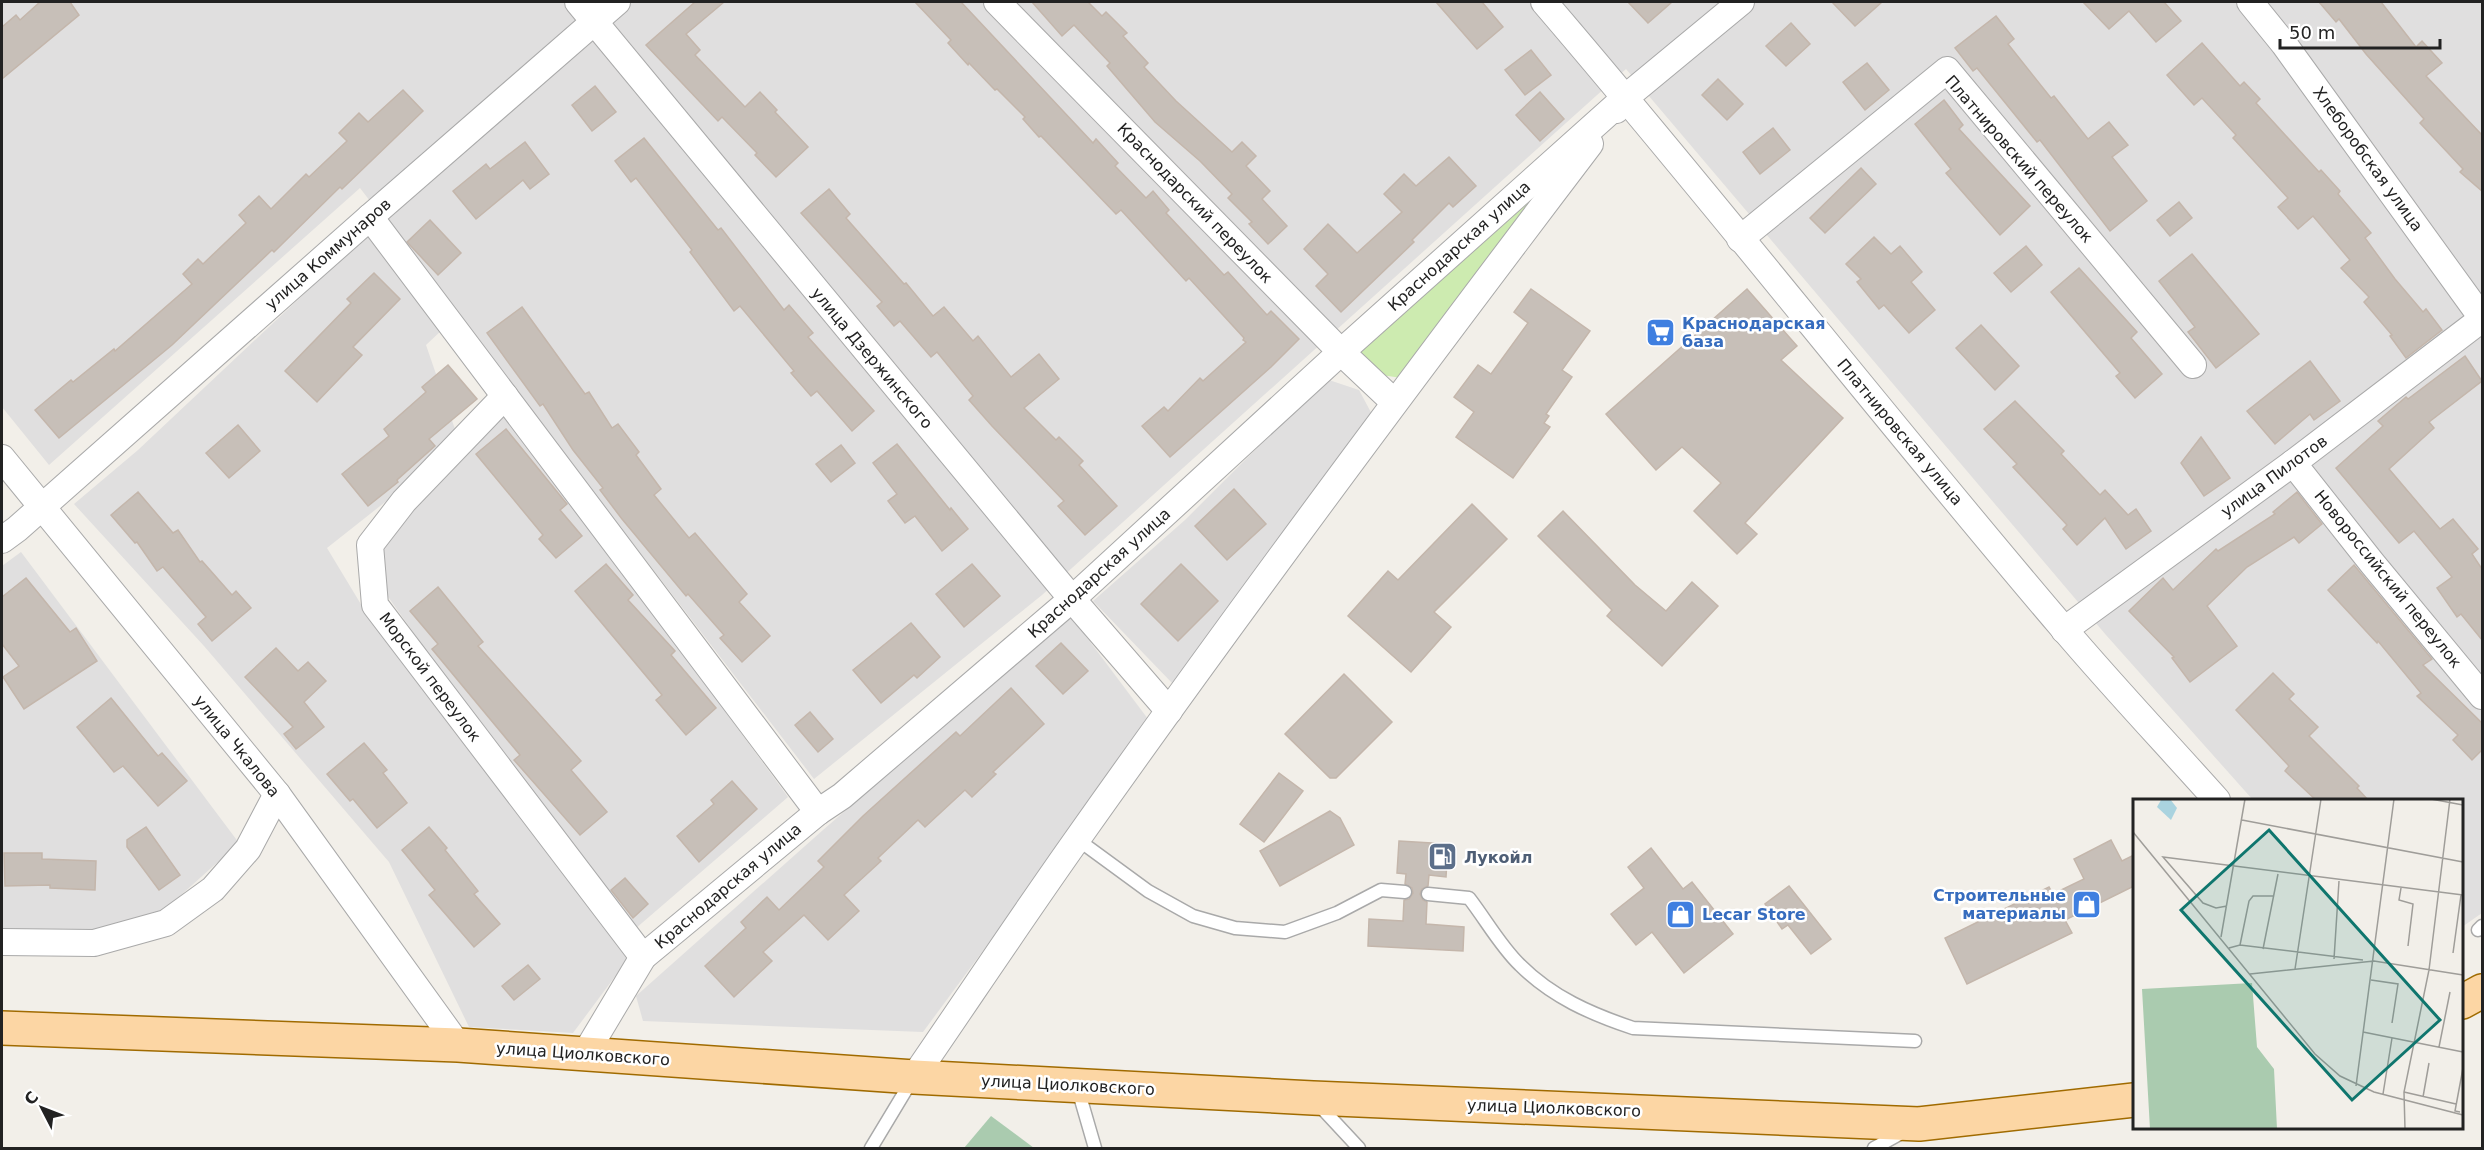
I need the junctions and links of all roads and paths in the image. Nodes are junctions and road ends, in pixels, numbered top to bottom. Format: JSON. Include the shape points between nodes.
{"nodes":[{"id":1,"x":578,"y":2,"type":"edge"},
{"id":2,"x":617,"y":2,"type":"edge"},
{"id":3,"x":997,"y":2,"type":"edge"},
{"id":4,"x":1544,"y":2,"type":"edge"},
{"id":5,"x":1741,"y":2,"type":"edge"},
{"id":6,"x":2250,"y":2,"type":"edge"},
{"id":7,"x":595,"y":22,"type":"junction"},
{"id":8,"x":1626,"y":97,"type":"junction"},
{"id":9,"x":370,"y":217,"type":"junction"},
{"id":10,"x":1740,"y":239,"type":"junction"},
{"id":11,"x":2482,"y":319,"type":"edge"},
{"id":12,"x":1341,"y":352,"type":"junction"},
{"id":13,"x":2193,"y":366,"type":"dead end"},
{"id":14,"x":505,"y":396,"type":"junction"},
{"id":15,"x":1395,"y":402,"type":"junction"},
{"id":16,"x":2,"y":458,"type":"edge"},
{"id":17,"x":2293,"y":463,"type":"junction"},
{"id":18,"x":40,"y":508,"type":"junction"},
{"id":19,"x":2,"y":540,"type":"edge"},
{"id":20,"x":1072,"y":599,"type":"junction"},
{"id":21,"x":2064,"y":630,"type":"junction"},
{"id":22,"x":2482,"y":696,"type":"edge"},
{"id":23,"x":1169,"y":711,"type":"junction"},
{"id":24,"x":277,"y":794,"type":"junction"},
{"id":25,"x":2215,"y":799,"type":"edge"},
{"id":26,"x":818,"y":812,"type":"junction"},
{"id":27,"x":1077,"y":838,"type":"junction"},
{"id":28,"x":1405,"y":892,"type":"dead end"},
{"id":29,"x":1428,"y":894,"type":"dead end"},
{"id":30,"x":2,"y":942,"type":"edge"},
{"id":31,"x":642,"y":957,"type":"junction"},
{"id":32,"x":2482,"y":991,"type":"edge"},
{"id":33,"x":2463,"y":1001,"type":"edge"},
{"id":34,"x":2,"y":1028,"type":"edge"},
{"id":35,"x":1915,"y":1041,"type":"dead end"},
{"id":36,"x":458,"y":1046,"type":"junction"},
{"id":37,"x":585,"y":1054,"type":"junction"},
{"id":38,"x":914,"y":1077,"type":"junction"},
{"id":39,"x":1077,"y":1085,"type":"junction"},
{"id":40,"x":1313,"y":1098,"type":"junction"},
{"id":41,"x":2133,"y":1100,"type":"edge"},
{"id":42,"x":1919,"y":1124,"type":"junction"},
{"id":43,"x":871,"y":1149,"type":"edge"},
{"id":44,"x":1095,"y":1149,"type":"edge"},
{"id":45,"x":1359,"y":1149,"type":"edge"},
{"id":46,"x":1874,"y":1149,"type":"edge"}],
"edges":[{"from":1,"to":7,"type":"street","name":"улица Дзержинского"},
{"from":2,"to":7,"type":"street","name":"улица Коммунаров"},
{"from":3,"to":12,"type":"street","name":"Краснодарский переулок"},
{"from":4,"to":8,"type":"street","name":"Платнировская улица"},
{"from":5,"to":8,"type":"street","name":"Краснодарская улица"},
{"from":6,"to":11,"type":"street","name":"Хлеборобская улица"},
{"from":7,"to":9,"type":"street","name":"улица Коммунаров"},
{"from":7,"to":20,"type":"street","name":"улица Дзержинского"},
{"from":8,"to":10,"type":"street","name":"Платнировская улица"},
{"from":8,"to":12,"type":"street","name":"Краснодарская улица"},
{"from":8,"to":15,"type":"street","name":"Краснодарская улица"},
{"from":9,"to":14,"type":"street"},
{"from":9,"to":18,"type":"street","name":"улица Коммунаров"},
{"from":10,"to":13,"type":"street","name":"Платнировский переулок","via":[[1947,70]]},
{"from":10,"to":21,"type":"street","name":"Платнировская улица"},
{"from":11,"to":17,"type":"street","name":"улица Пилотов"},
{"from":12,"to":15,"type":"street","name":"Краснодарский переулок"},
{"from":12,"to":20,"type":"street","name":"Краснодарская улица"},
{"from":14,"to":26,"type":"street"},
{"from":14,"to":31,"type":"street","name":"Морской переулок","via":[[404,501],[369,545],[375,605]]},
{"from":15,"to":23,"type":"street","name":"Краснодарская улица"},
{"from":16,"to":18,"type":"street","name":"улица Чкалова"},
{"from":17,"to":21,"type":"street","name":"улица Пилотов"},
{"from":17,"to":22,"type":"street","name":"Новороссийский переулок"},
{"from":18,"to":19,"type":"street","name":"улица Коммунаров"},
{"from":18,"to":24,"type":"street","name":"улица Чкалова"},
{"from":20,"to":23,"type":"street","name":"улица Дзержинского"},
{"from":20,"to":26,"type":"street","name":"Краснодарская улица","via":[[842,796]]},
{"from":21,"to":25,"type":"street","name":"Платнировская улица"},
{"from":23,"to":27,"type":"street","name":"Краснодарская улица"},
{"from":24,"to":30,"type":"street","via":[[248,849],[213,889],[166,923],[94,943]]},
{"from":24,"to":36,"type":"street","name":"улица Чкалова"},
{"from":26,"to":31,"type":"street","name":"Краснодарская улица"},
{"from":27,"to":28,"type":"lane","via":[[1157,896],[1193,916],[1235,928],[1285,932],[1337,913],[1382,890]]},
{"from":27,"to":38,"type":"street","name":"Краснодарская улица"},
{"from":29,"to":35,"type":"lane","via":[[1469,898],[1518,964],[1550,992],[1595,1015],[1633,1028]]},
{"from":31,"to":37,"type":"street","name":"Краснодарская улица"},
{"from":32,"to":33,"type":"main road"},
{"from":34,"to":36,"type":"main road","name":"улица Циолковского"},
{"from":36,"to":37,"type":"main road","name":"улица Циолковского"},
{"from":37,"to":38,"type":"main road","name":"улица Циолковского"},
{"from":38,"to":39,"type":"main road","name":"улица Циолковского"},
{"from":38,"to":43,"type":"lane"},
{"from":39,"to":40,"type":"main road","name":"улица Циолковского"},
{"from":39,"to":44,"type":"lane"},
{"from":40,"to":42,"type":"main road","name":"улица Циолковского"},
{"from":40,"to":45,"type":"lane"},
{"from":41,"to":42,"type":"main road","name":"улица Циолковского"},
{"from":42,"to":46,"type":"lane"}]}
